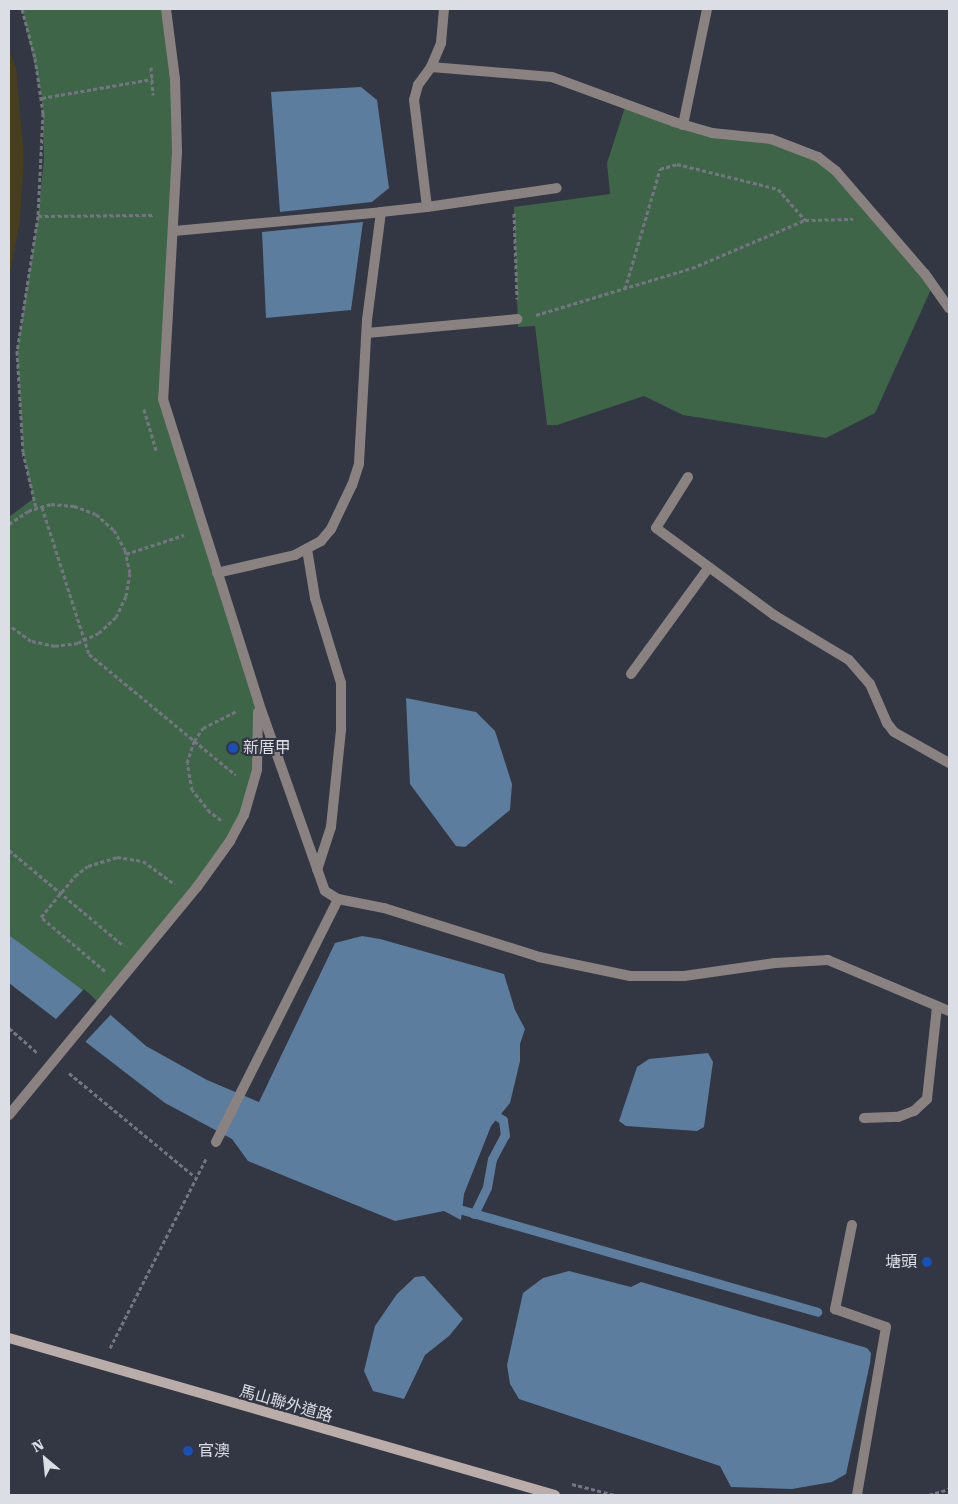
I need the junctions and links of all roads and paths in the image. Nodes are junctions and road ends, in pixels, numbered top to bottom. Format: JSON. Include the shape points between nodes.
{"nodes":[{"id":1,"x":22,"y":9,"type":"edge"},
{"id":2,"x":166,"y":9,"type":"edge"},
{"id":3,"x":444,"y":9,"type":"edge"},
{"id":4,"x":707,"y":9,"type":"edge"},
{"id":5,"x":430,"y":67,"type":"junction"},
{"id":6,"x":152,"y":79,"type":"dead end"},
{"id":7,"x":42,"y":98,"type":"junction"},
{"id":8,"x":683,"y":125,"type":"junction"},
{"id":9,"x":557,"y":188,"type":"dead end"},
{"id":10,"x":428,"y":207,"type":"junction"},
{"id":11,"x":514,"y":207,"type":"dead end"},
{"id":12,"x":381,"y":212,"type":"junction"},
{"id":13,"x":38,"y":216,"type":"junction"},
{"id":14,"x":153,"y":216,"type":"dead end"},
{"id":15,"x":805,"y":220,"type":"junction"},
{"id":16,"x":878,"y":223,"type":"junction"},
{"id":17,"x":174,"y":231,"type":"junction"},
{"id":18,"x":625,"y":289,"type":"junction"},
{"id":19,"x":949,"y":308,"type":"edge"},
{"id":20,"x":517,"y":319,"type":"junction"},
{"id":21,"x":367,"y":333,"type":"junction"},
{"id":22,"x":688,"y":476,"type":"dead end"},
{"id":23,"x":42,"y":507,"type":"junction"},
{"id":24,"x":36,"y":508,"type":"junction"},
{"id":25,"x":9,"y":524,"type":"edge"},
{"id":26,"x":184,"y":535,"type":"dead end"},
{"id":27,"x":307,"y":549,"type":"junction"},
{"id":28,"x":126,"y":554,"type":"junction"},
{"id":29,"x":709,"y":567,"type":"junction"},
{"id":30,"x":218,"y":574,"type":"junction"},
{"id":31,"x":9,"y":625,"type":"edge"},
{"id":32,"x":85,"y":640,"type":"junction"},
{"id":33,"x":631,"y":674,"type":"dead end"},
{"id":34,"x":258,"y":701,"type":"junction"},
{"id":35,"x":239,"y":710,"type":"dead end"},
{"id":36,"x":194,"y":740,"type":"junction"},
{"id":37,"x":949,"y":763,"type":"edge"},
{"id":38,"x":236,"y":776,"type":"dead end"},
{"id":39,"x":221,"y":820,"type":"dead end"},
{"id":40,"x":9,"y":850,"type":"edge"},
{"id":41,"x":317,"y":870,"type":"junction"},
{"id":42,"x":176,"y":885,"type":"dead end"},
{"id":43,"x":61,"y":893,"type":"junction"},
{"id":44,"x":338,"y":899,"type":"junction"},
{"id":45,"x":125,"y":947,"type":"dead end"},
{"id":46,"x":105,"y":971,"type":"dead end"},
{"id":47,"x":937,"y":1007,"type":"junction"},
{"id":48,"x":949,"y":1011,"type":"edge"},
{"id":49,"x":9,"y":1028,"type":"edge"},
{"id":50,"x":38,"y":1052,"type":"dead end"},
{"id":51,"x":53,"y":1060,"type":"junction"},
{"id":52,"x":9,"y":1115,"type":"edge"},
{"id":53,"x":864,"y":1118,"type":"dead end"},
{"id":54,"x":216,"y":1142,"type":"joint"},
{"id":55,"x":195,"y":1177,"type":"junction"},
{"id":56,"x":852,"y":1225,"type":"dead end"},
{"id":57,"x":9,"y":1338,"type":"edge"},
{"id":58,"x":101,"y":1366,"type":"junction"},
{"id":59,"x":949,"y":1489,"type":"edge"},
{"id":60,"x":555,"y":1495,"type":"edge"},
{"id":61,"x":856,"y":1495,"type":"edge"},
{"id":62,"x":929,"y":1495,"type":"edge"}],
"edges":[{"from":1,"to":7,"type":"path"},
{"from":2,"to":17,"type":"street","via":[[177,115]]},
{"from":3,"to":5,"type":"street","via":[[441,42]]},
{"from":4,"to":8,"type":"street"},
{"from":5,"to":8,"type":"street","via":[[552,77]]},
{"from":5,"to":10,"type":"street","via":[[418,85],[414,100]]},
{"from":6,"to":7,"type":"path"},
{"from":7,"to":13,"type":"path","via":[[44,158]]},
{"from":8,"to":16,"type":"street","via":[[712,133],[771,139],[818,157],[836,171]]},
{"from":9,"to":10,"type":"street"},
{"from":10,"to":12,"type":"street"},
{"from":11,"to":20,"type":"path"},
{"from":12,"to":17,"type":"street"},
{"from":12,"to":21,"type":"street"},
{"from":13,"to":14,"type":"path"},
{"from":13,"to":24,"type":"path","via":[[17,351],[23,452]]},
{"from":15,"to":16,"type":"path","via":[[855,219]]},
{"from":15,"to":18,"type":"path","via":[[735,252]]},
{"from":15,"to":18,"type":"path","via":[[778,189],[677,164],[660,169]]},
{"from":16,"to":19,"type":"street","via":[[925,274]]},
{"from":17,"to":30,"type":"street","via":[[163,400]]},
{"from":18,"to":20,"type":"path"},
{"from":20,"to":21,"type":"street"},
{"from":21,"to":27,"type":"street","via":[[359,464],[331,529],[321,541]]},
{"from":22,"to":29,"type":"street","via":[[656,528]]},
{"from":23,"to":24,"type":"path"},
{"from":23,"to":28,"type":"path","via":[[74,506],[96,514],[114,530]]},
{"from":23,"to":32,"type":"path"},
{"from":24,"to":25,"type":"path"},
{"from":26,"to":28,"type":"path"},
{"from":27,"to":30,"type":"street","via":[[295,555]]},
{"from":27,"to":41,"type":"street","via":[[315,598],[341,683],[342,730],[330,827]]},
{"from":28,"to":32,"type":"path","via":[[130,573],[126,596],[116,617],[99,633]]},
{"from":29,"to":33,"type":"street"},
{"from":29,"to":37,"type":"street","via":[[774,615],[849,660],[870,684],[894,732]]},
{"from":30,"to":34,"type":"street"},
{"from":31,"to":32,"type":"path","via":[[31,641],[55,646]]},
{"from":32,"to":36,"type":"path","via":[[89,654]]},
{"from":34,"to":41,"type":"street"},
{"from":34,"to":51,"type":"street","via":[[257,770],[244,815],[216,862]]},
{"from":35,"to":36,"type":"path","via":[[203,728]]},
{"from":36,"to":38,"type":"path"},
{"from":36,"to":39,"type":"path","via":[[187,763],[187,778],[201,803]]},
{"from":40,"to":43,"type":"path"},
{"from":41,"to":44,"type":"street","via":[[325,891]]},
{"from":42,"to":43,"type":"path","via":[[143,861],[117,857],[88,866]]},
{"from":43,"to":45,"type":"path"},
{"from":43,"to":46,"type":"path","via":[[42,917]]},
{"from":44,"to":47,"type":"street","via":[[384,908],[554,961],[630,976],[684,976],[775,963],[828,960]]},
{"from":44,"to":54,"type":"street"},
{"from":47,"to":48,"type":"street"},
{"from":47,"to":53,"type":"street","via":[[927,1099],[914,1111],[898,1117]]},
{"from":49,"to":50,"type":"path"},
{"from":51,"to":52,"type":"street"},
{"from":51,"to":55,"type":"path"},
{"from":54,"to":55,"type":"path"},
{"from":55,"to":58,"type":"path"},
{"from":56,"to":61,"type":"street","via":[[835,1309],[886,1328]]},
{"from":57,"to":58,"type":"main road","name":"馬山聯外道路"},
{"from":58,"to":60,"type":"main road","name":"馬山聯外道路"},
{"from":59,"to":62,"type":"path"}]}
